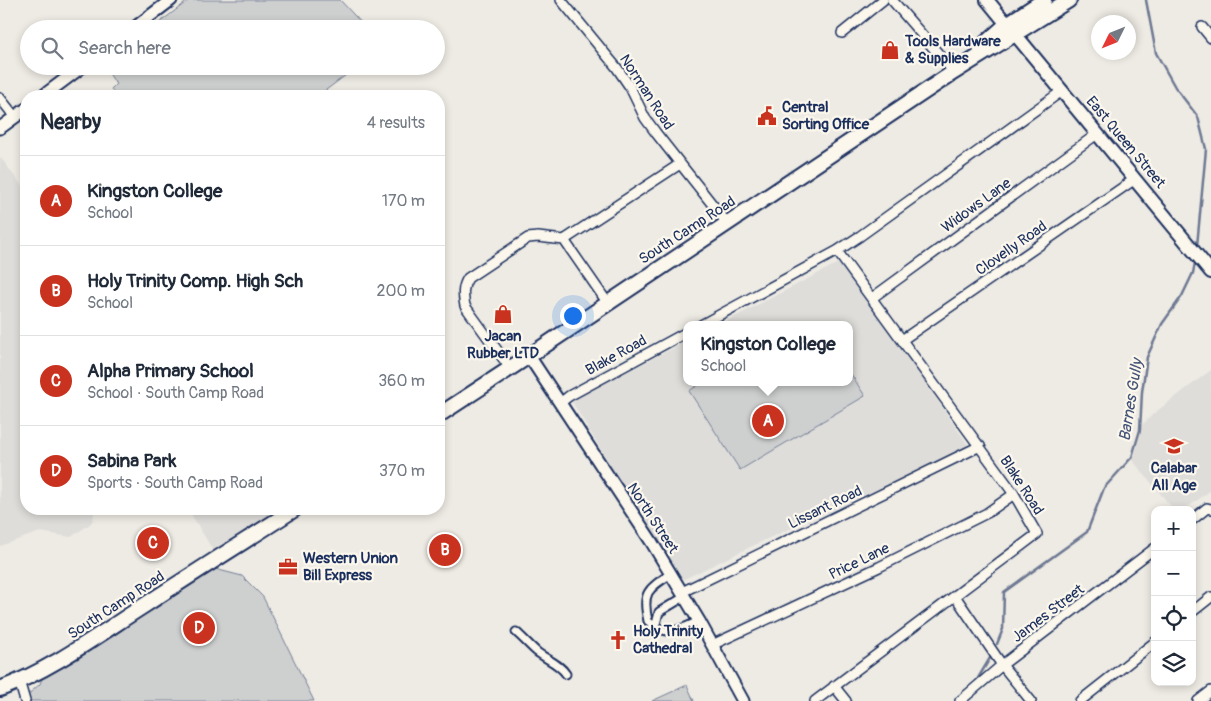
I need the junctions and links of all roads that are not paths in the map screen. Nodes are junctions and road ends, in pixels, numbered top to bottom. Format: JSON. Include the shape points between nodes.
{"nodes":[{"id":1,"x":171,"y":0,"type":"edge"},
{"id":2,"x":562,"y":0,"type":"edge"},
{"id":3,"x":883,"y":0,"type":"edge"},
{"id":4,"x":892,"y":0,"type":"edge"},
{"id":5,"x":987,"y":0,"type":"edge"},
{"id":6,"x":1044,"y":0,"type":"edge"},
{"id":7,"x":1069,"y":0,"type":"edge"},
{"id":8,"x":145,"y":20,"type":"edge"},
{"id":9,"x":1202,"y":27,"type":"dead end"},
{"id":10,"x":1011,"y":29,"type":"junction"},
{"id":11,"x":842,"y":33,"type":"dead end"},
{"id":12,"x":1211,"y":38,"type":"edge"},
{"id":13,"x":954,"y":72,"type":"junction"},
{"id":14,"x":71,"y":75,"type":"edge"},
{"id":15,"x":51,"y":90,"type":"edge"},
{"id":16,"x":1062,"y":91,"type":"junction"},
{"id":17,"x":0,"y":98,"type":"edge"},
{"id":18,"x":20,"y":113,"type":"edge"},
{"id":19,"x":15,"y":117,"type":"junction"},
{"id":20,"x":0,"y":128,"type":"edge"},
{"id":21,"x":1097,"y":134,"type":"junction"},
{"id":22,"x":680,"y":164,"type":"junction"},
{"id":23,"x":1135,"y":179,"type":"junction"},
{"id":24,"x":727,"y":223,"type":"junction"},
{"id":25,"x":564,"y":240,"type":"junction"},
{"id":26,"x":838,"y":251,"type":"junction"},
{"id":27,"x":1211,"y":272,"type":"edge"},
{"id":28,"x":872,"y":298,"type":"junction"},
{"id":29,"x":607,"y":302,"type":"junction"},
{"id":30,"x":708,"y":321,"type":"edge"},
{"id":31,"x":683,"y":334,"type":"edge"},
{"id":32,"x":902,"y":340,"type":"junction"},
{"id":33,"x":529,"y":356,"type":"junction"},
{"id":34,"x":510,"y":368,"type":"junction"},
{"id":35,"x":560,"y":403,"type":"junction"},
{"id":36,"x":445,"y":411,"type":"edge"},
{"id":37,"x":980,"y":446,"type":"junction"},
{"id":38,"x":1014,"y":494,"type":"junction"},
{"id":39,"x":1210,"y":509,"type":"edge"},
{"id":40,"x":287,"y":515,"type":"edge"},
{"id":41,"x":1196,"y":518,"type":"edge"},
{"id":42,"x":1151,"y":551,"type":"edge"},
{"id":43,"x":671,"y":574,"type":"junction"},
{"id":44,"x":683,"y":595,"type":"junction"},
{"id":45,"x":955,"y":596,"type":"junction"},
{"id":46,"x":1211,"y":597,"type":"edge"},
{"id":47,"x":1196,"y":609,"type":"edge"},
{"id":48,"x":645,"y":611,"type":"junction"},
{"id":49,"x":659,"y":612,"type":"junction"},
{"id":50,"x":699,"y":621,"type":"junction"},
{"id":51,"x":655,"y":628,"type":"junction"},
{"id":52,"x":516,"y":632,"type":"dead end"},
{"id":53,"x":712,"y":645,"type":"junction"},
{"id":54,"x":1151,"y":645,"type":"edge"},
{"id":55,"x":1002,"y":665,"type":"junction"},
{"id":56,"x":566,"y":674,"type":"dead end"},
{"id":57,"x":18,"y":682,"type":"junction"},
{"id":58,"x":834,"y":686,"type":"junction"},
{"id":59,"x":0,"y":689,"type":"edge"},
{"id":60,"x":1211,"y":691,"type":"edge"},
{"id":61,"x":25,"y":701,"type":"edge"},
{"id":62,"x":743,"y":701,"type":"edge"},
{"id":63,"x":815,"y":701,"type":"edge"},
{"id":64,"x":846,"y":701,"type":"edge"},
{"id":65,"x":960,"y":701,"type":"edge"},
{"id":66,"x":1031,"y":701,"type":"edge"},
{"id":67,"x":1080,"y":701,"type":"edge"},
{"id":68,"x":1198,"y":701,"type":"edge"}],
"edges":[{"from":1,"to":8,"type":"street"},
{"from":2,"to":22,"type":"street","name":"Norman Road","via":[[617,68],[645,118]]},
{"from":3,"to":11,"type":"street"},
{"from":4,"to":13,"type":"street"},
{"from":5,"to":10,"type":"main road","name":"East Queen Street"},
{"from":6,"to":10,"type":"main road","name":"South Camp Road"},
{"from":7,"to":10,"type":"main road","name":"South Camp Road"},
{"from":9,"to":12,"type":"street"},
{"from":10,"to":13,"type":"main road","name":"South Camp Road"},
{"from":10,"to":16,"type":"main road","name":"East Queen Street"},
{"from":13,"to":24,"type":"main road","name":"South Camp Road"},
{"from":14,"to":15,"type":"street"},
{"from":16,"to":21,"type":"main road","name":"East Queen Street"},
{"from":16,"to":26,"type":"street"},
{"from":17,"to":19,"type":"street"},
{"from":18,"to":19,"type":"street"},
{"from":19,"to":20,"type":"street"},
{"from":21,"to":23,"type":"main road","name":"East Queen Street"},
{"from":21,"to":28,"type":"street","name":"Widows Lane"},
{"from":22,"to":24,"type":"street","name":"Norman Road"},
{"from":22,"to":25,"type":"street"},
{"from":23,"to":27,"type":"main road","name":"East Queen Street"},
{"from":23,"to":32,"type":"street","name":"Clovelly Road"},
{"from":24,"to":29,"type":"main road","name":"South Camp Road"},
{"from":25,"to":29,"type":"street"},
{"from":25,"to":34,"type":"street","via":[[528,238],[468,278],[464,284],[465,306]]},
{"from":26,"to":28,"type":"street","name":"Blake Road"},
{"from":26,"to":30,"type":"street"},
{"from":28,"to":32,"type":"street","name":"Blake Road"},
{"from":29,"to":33,"type":"main road","name":"South Camp Road"},
{"from":31,"to":35,"type":"street","name":"Blake Road"},
{"from":32,"to":37,"type":"street","name":"Blake Road"},
{"from":33,"to":34,"type":"main road","name":"South Camp Road"},
{"from":33,"to":35,"type":"street","name":"North Street"},
{"from":34,"to":36,"type":"main road","name":"South Camp Road"},
{"from":35,"to":43,"type":"street","name":"North Street"},
{"from":37,"to":38,"type":"street","name":"Blake Road"},
{"from":37,"to":44,"type":"street","name":"Lissant Road"},
{"from":38,"to":45,"type":"street","name":"Blake Road","via":[[1037,536]]},
{"from":38,"to":53,"type":"street","name":"Price Lane","via":[[987,513]]},
{"from":39,"to":41,"type":"street"},
{"from":40,"to":57,"type":"main road","name":"South Camp Road","via":[[88,643]]},
{"from":42,"to":55,"type":"street","name":"James Street"},
{"from":43,"to":44,"type":"street","name":"North Street"},
{"from":43,"to":48,"type":"street","via":[[647,592]]},
{"from":44,"to":49,"type":"street"},
{"from":44,"to":50,"type":"street","name":"North Street"},
{"from":45,"to":55,"type":"street"},
{"from":45,"to":58,"type":"street","name":"Blake Road"},
{"from":46,"to":47,"type":"street"},
{"from":48,"to":49,"type":"street"},
{"from":48,"to":51,"type":"street"},
{"from":49,"to":51,"type":"street"},
{"from":50,"to":51,"type":"street","via":[[675,632],[661,632]]},
{"from":50,"to":53,"type":"street","name":"North Street"},
{"from":52,"to":56,"type":"street"},
{"from":53,"to":62,"type":"street","name":"North Street"},
{"from":54,"to":67,"type":"street"},
{"from":55,"to":65,"type":"street","name":"James Street"},
{"from":55,"to":66,"type":"street"},
{"from":57,"to":59,"type":"main road","name":"South Camp Road"},
{"from":57,"to":61,"type":"street"},
{"from":58,"to":63,"type":"street","name":"Blake Road"},
{"from":58,"to":64,"type":"street"},
{"from":60,"to":68,"type":"street"}]}
